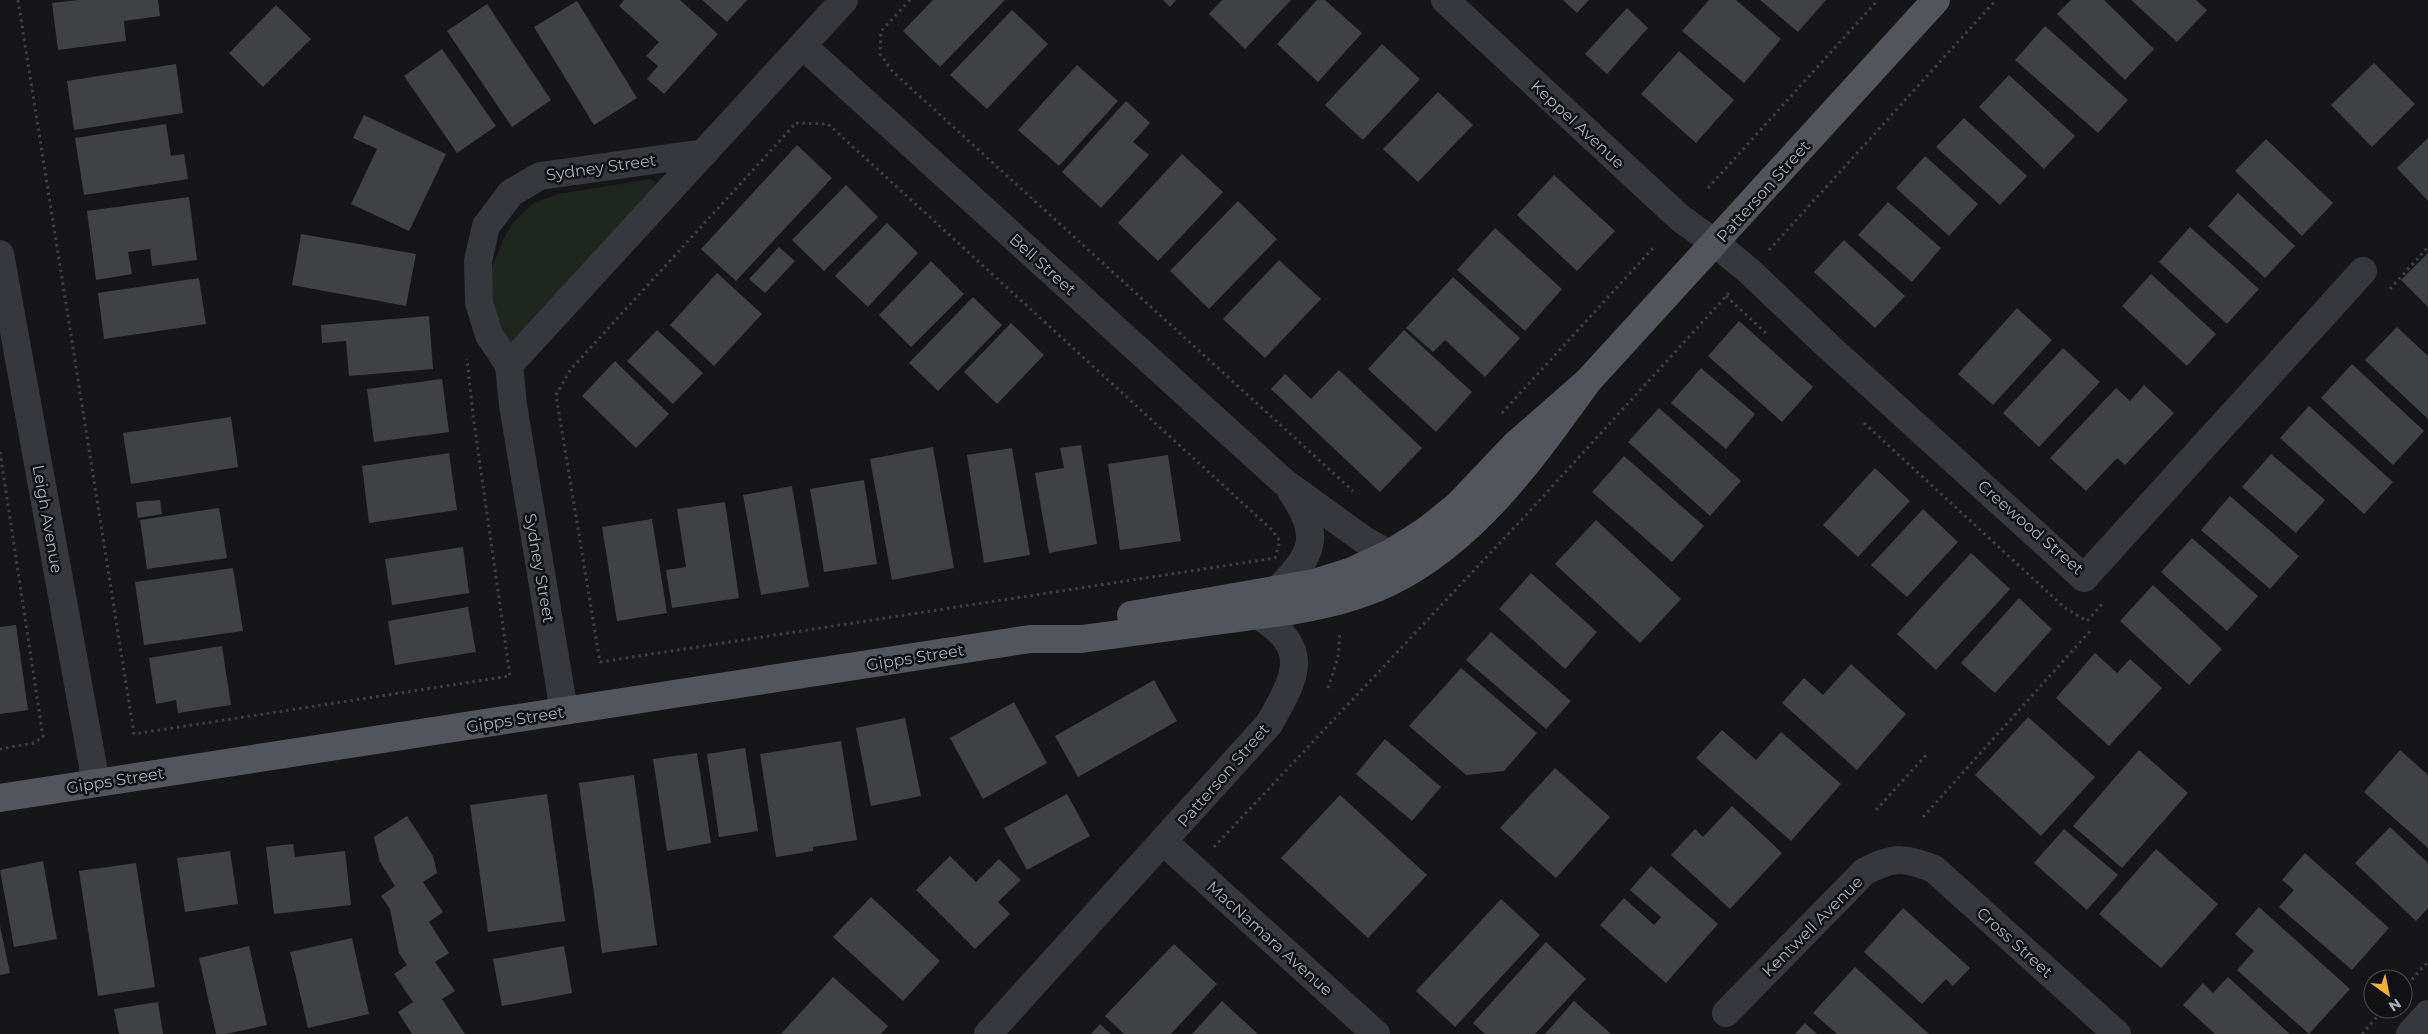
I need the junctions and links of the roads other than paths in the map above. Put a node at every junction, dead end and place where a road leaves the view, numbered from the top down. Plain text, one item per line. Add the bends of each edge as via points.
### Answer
1 (844, 0) edge
2 (1445, 0) edge
3 (1936, 0) edge
4 (803, 46) junction
5 (704, 153) junction
6 (1715, 243) junction
7 (0, 254) edge
8 (2363, 271) dead end
9 (509, 365) junction
10 (1588, 381) junction
11 (1284, 482) junction
12 (1389, 554) junction
13 (1278, 589) junction
14 (1259, 616) junction
15 (1030, 639) junction
16 (564, 711) junction
17 (96, 783) junction
18 (0, 798) edge
19 (1164, 842) junction
20 (1909, 859) joint
21 (1726, 1013) dead end
22 (2428, 1014) edge
23 (988, 1034) edge
24 (1376, 1034) edge
25 (2117, 1034) edge
26 (2410, 1034) edge

1 - 4 street, Sydney Street
2 - 6 street, Keppel Avenue via 1680,218
3 - 6 main road, Patterson Street
4 - 5 street, Sydney Street
4 - 11 street, Bell Street
5 - 9 street, Sydney Street
5 - 9 street, Sydney Street via 540,176 511,193 486,226 478,261 478,302 489,335
6 - 8 street, Creewood Street via 2084,578
6 - 10 main road, Patterson Street
7 - 17 street, Leigh Avenue
9 - 16 street, Sydney Street
10 - 12 main road, Patterson Street via 1516,444 1458,505
10 - 14 main road, Patterson Street via 1530,461 1463,531 1421,564 1358,595
11 - 12 street, Bell Street via 1364,540
11 - 13 street, Bell Street via 1305,512 1309,551 1300,569
12 - 13 main road, Patterson Street via 1352,571 1314,583
13 - 15 main road, Gipps Street via 1076,624
14 - 15 main road, Gipps Street via 1082,639
14 - 19 street, Patterson Street via 1273,624 1290,641 1294,658 1293,677 1270,724
15 - 16 main road, Gipps Street
16 - 17 main road, Gipps Street
17 - 18 main road, Gipps Street
19 - 23 street, Patterson Street
19 - 24 street, MacNamara Avenue
20 - 21 street, Kentwell Avenue via 1884,861 1864,872
20 - 25 street, Cross Street via 1934,869
22 - 26 street

